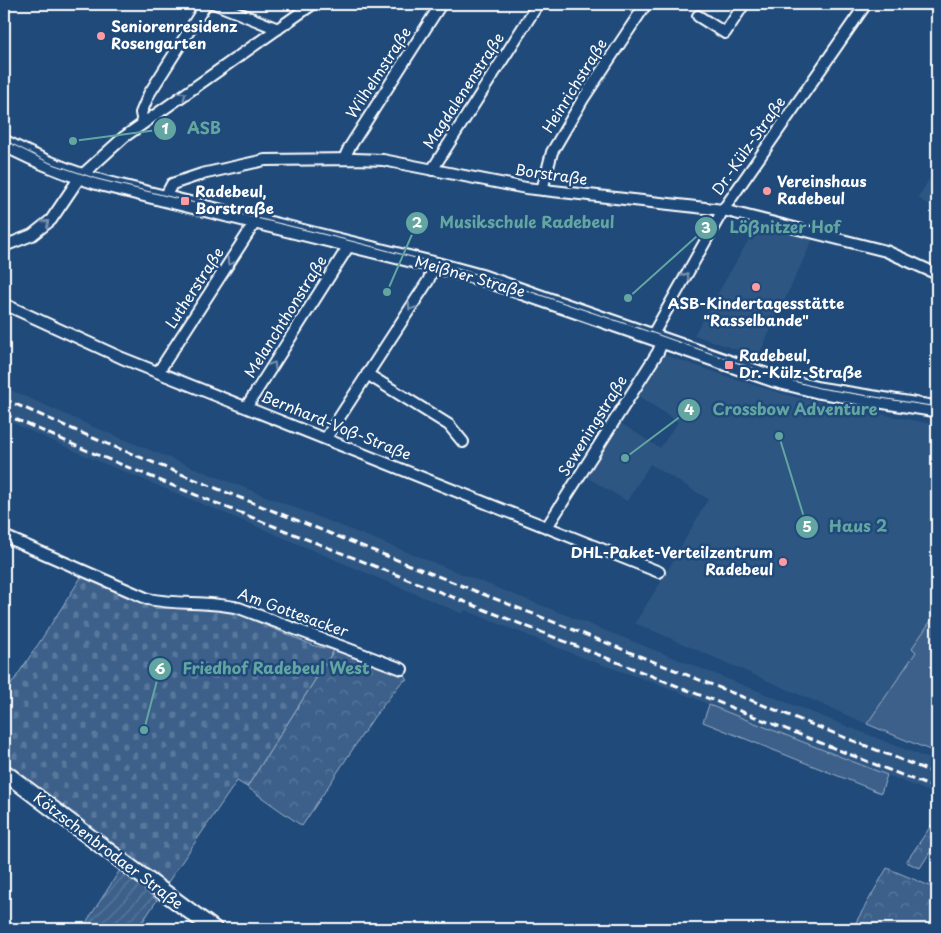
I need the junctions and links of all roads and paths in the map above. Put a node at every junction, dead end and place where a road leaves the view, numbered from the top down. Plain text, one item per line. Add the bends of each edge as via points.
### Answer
1 (206, 4) edge
2 (216, 4) edge
3 (313, 4) edge
4 (441, 4) edge
5 (538, 4) edge
6 (646, 4) edge
7 (744, 4) edge
8 (866, 4) edge
9 (698, 16) dead end
10 (278, 29) junction
11 (143, 123) junction
12 (4, 143) edge
13 (344, 159) junction
14 (432, 170) junction
15 (80, 177) junction
16 (542, 190) junction
17 (164, 199) junction
18 (723, 210) junction
19 (256, 221) junction
20 (350, 244) junction
21 (4, 246) edge
22 (435, 265) junction
23 (937, 274) edge
24 (4, 304) edge
25 (657, 338) junction
26 (159, 371) junction
27 (367, 374) junction
28 (247, 406) junction
29 (937, 409) edge
30 (326, 438) junction
31 (463, 442) dead end
32 (547, 526) junction
33 (4, 536) edge
34 (659, 572) dead end
35 (402, 669) dead end
36 (4, 772) edge
37 (214, 929) edge

1 - 11 street via 149,94 141,113
2 - 10 street
3 - 10 street
4 - 13 street, Wilhelmstraße
5 - 14 street, Magdalenenstraße
6 - 16 street, Heinrichstraße via 552,152
7 - 9 street via 725,33
8 - 18 street, Dr.-Külz-Straße
11 -> 10 street
11 - 15 street
12 - 15 main road, Meißner Straße
13 - 14 street, Borstraße via 383,160
13 - 17 street, Borstraße via 265,160 202,174 172,184
14 - 16 street, Borstraße
15 - 17 main road, Meißner Straße
21 -> 15 street via 32,235 50,220
16 - 18 street, Borstraße
17 - 19 main road, Meißner Straße
18 - 23 street, Borstraße via 886,252
25 -> 18 street, Dr.-Külz-Straße
19 - 20 main road, Meißner Straße
19 -> 26 street, Lutherstraße
20 - 22 main road, Meißner Straße
28 -> 20 street, Melanchthonstraße
22 - 25 main road, Meißner Straße
22 -> 27 street via 428,281
24 - 26 street, Bernhard-Voß-Straße via 90,344
25 - 29 main road, Meißner Straße via 795,385
25 - 32 street, Seweningstraße via 658,352
26 - 28 street, Bernhard-Voß-Straße
27 - 30 street
27 - 31 street via 449,424
28 - 30 street, Bernhard-Voß-Straße
30 - 32 street, Bernhard-Voß-Straße
32 - 34 street, Bernhard-Voß-Straße
33 - 35 street, Am Gottesacker via 148,600 239,608
36 - 37 main road, Kötzschenbrodaer Straße

